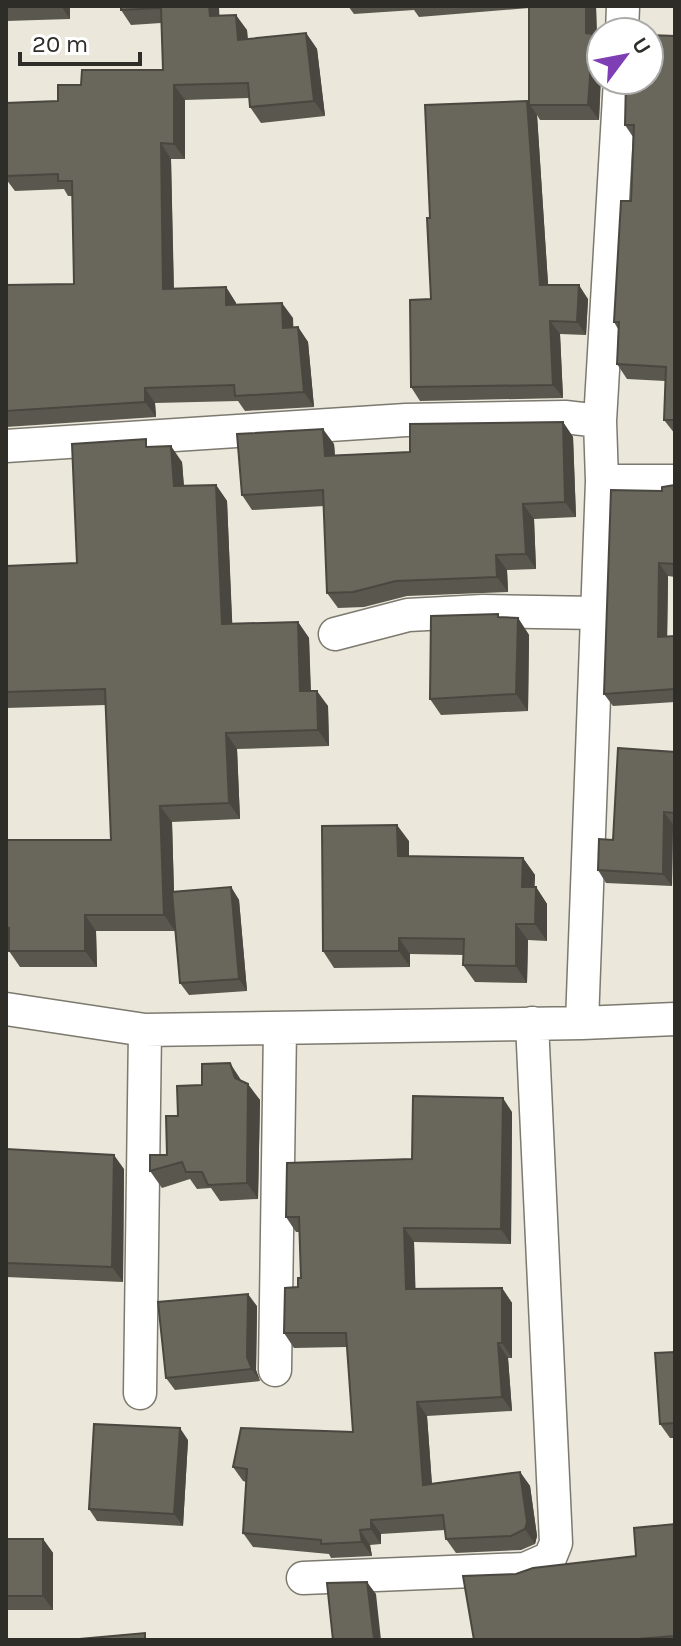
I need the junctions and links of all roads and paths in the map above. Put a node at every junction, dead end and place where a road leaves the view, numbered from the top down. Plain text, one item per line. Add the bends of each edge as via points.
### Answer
1 (619, 96) edge
2 (600, 421) junction
3 (6, 446) edge
4 (602, 481) junction
5 (675, 481) edge
6 (597, 613) junction
7 (335, 634) dead end
8 (6, 1009) edge
9 (675, 1019) edge
10 (532, 1023) junction
11 (582, 1023) junction
12 (280, 1028) junction
13 (145, 1030) junction
14 (275, 1370) dead end
15 (140, 1393) dead end
16 (303, 1578) dead end

1 - 2 street
2 - 3 street via 406,420
2 - 4 street
4 - 5 street
4 - 6 street
6 - 7 street via 408,615
6 - 11 street
8 - 13 street
9 - 11 street
10 - 11 street
10 - 12 street
10 - 16 street via 556,1543 550,1558 525,1569
12 - 13 street
12 - 14 street
13 - 15 street

